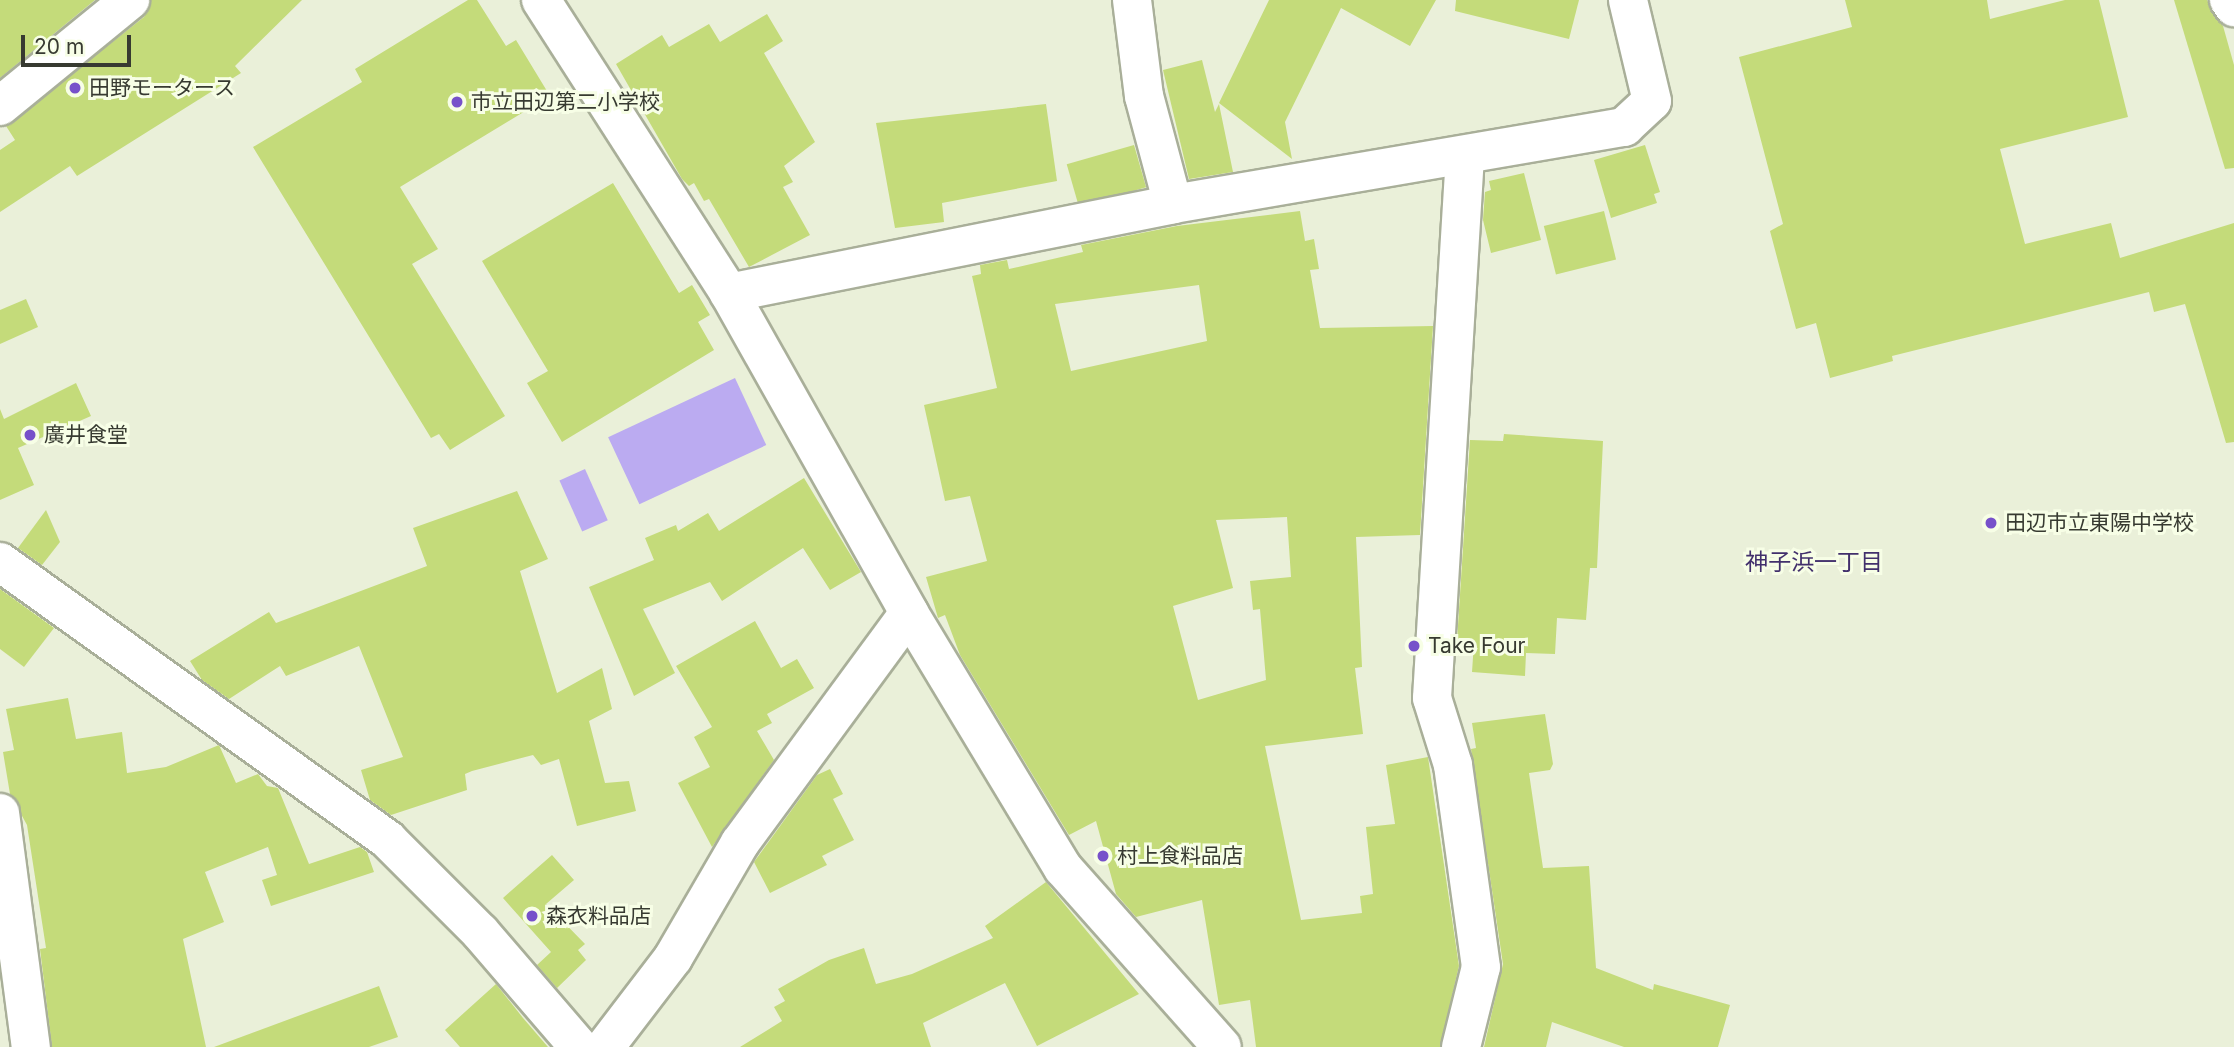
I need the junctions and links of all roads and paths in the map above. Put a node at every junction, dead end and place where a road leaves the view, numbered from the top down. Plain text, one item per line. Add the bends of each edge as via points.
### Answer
1 (130, 0) edge
2 (541, 0) edge
3 (1132, 0) edge
4 (1628, 0) edge
5 (2229, 0) edge
6 (2234, 7) edge
7 (0, 106) edge
8 (1465, 155) junction
9 (1173, 204) junction
10 (729, 293) junction
11 (0, 562) edge
12 (909, 613) junction
13 (1, 826) edge
14 (1216, 1045) edge
15 (31, 1047) edge
16 (579, 1047) edge
17 (605, 1047) edge
18 (1461, 1047) edge

1 - 7 street
2 - 10 street
3 - 9 street via 1144,96
4 - 8 street via 1652,101 1624,127
5 - 6 street
8 - 9 street
8 - 18 street via 1432,698 1453,765 1481,967
9 - 10 street
10 - 12 street
11 - 16 street via 388,840 480,932
12 - 14 street via 1063,868
12 - 17 street via 740,843 673,958
13 - 15 street

